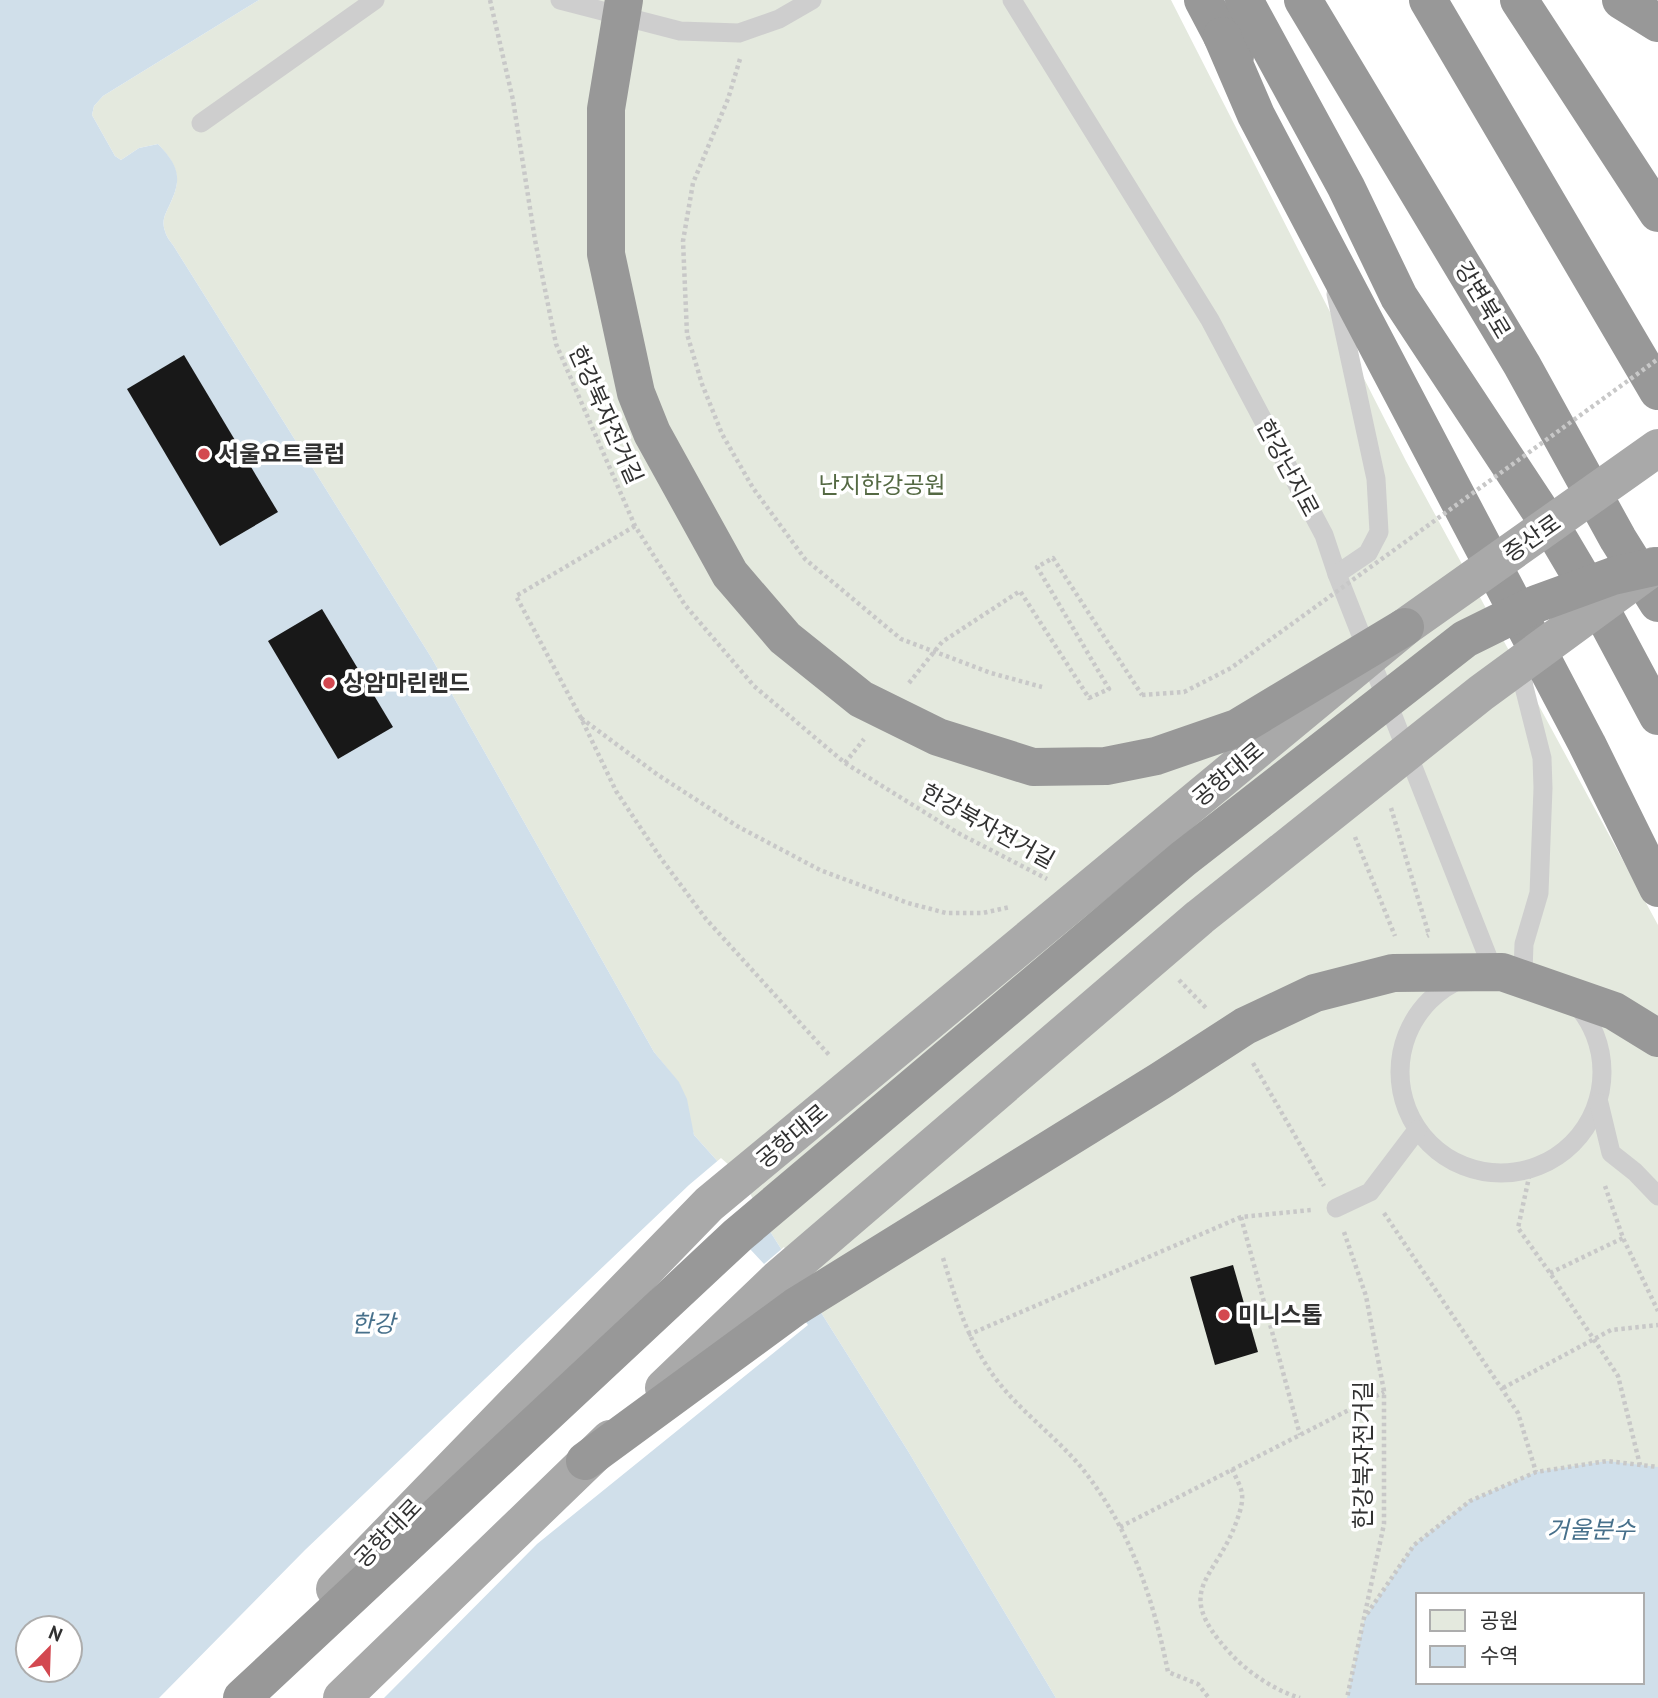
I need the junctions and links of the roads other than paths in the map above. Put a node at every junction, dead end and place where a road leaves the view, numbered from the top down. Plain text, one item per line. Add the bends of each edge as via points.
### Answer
1 (375, 0) edge
2 (560, 0) edge
3 (624, 0) edge
4 (812, 0) edge
5 (1012, 0) edge
6 (1203, 0) edge
7 (1244, 0) edge
8 (1303, 0) edge
9 (1428, 0) edge
10 (1519, 0) edge
11 (1621, 0) edge
12 (1658, 23) edge
13 (1222, 36) junction
14 (201, 124) dead end
15 (1658, 213) edge
16 (1324, 245) junction
17 (1399, 297) junction
18 (1658, 391) edge
19 (1658, 449) edge
20 (1658, 565) edge
21 (1337, 574) junction
22 (1512, 602) junction
23 (1658, 603) edge
24 (1405, 627) junction
25 (1658, 716) edge
26 (1658, 888) edge
27 (1493, 970) junction
28 (1523, 972) junction
29 (1658, 1038) edge
30 (1599, 1103) junction
31 (1417, 1130) junction
32 (1658, 1196) edge
33 (1336, 1208) road end
34 (585, 1461) junction
35 (228, 1698) edge
36 (242, 1698) edge
37 (342, 1698) edge

1 - 14 lane
2 - 4 lane via 680,32 738,33 779,19
3 - 24 highway, bridge via 606,109 607,254 636,393 652,433 730,574 785,638 861,699 938,737 1033,767 1106,766 1156,756 1237,728
5 - 21 lane, 한강난지로 via 1210,320 1324,535
6 - 13 highway
7 - 17 highway via 1346,187
8 - 23 highway, 강변북로 via 1522,365
9 - 18 highway
10 - 15 highway
11 - 12 highway
13 - 16 highway via 1256,115
13 - 17 highway
16 - 21 lane via 1376,480 1379,531 1368,553
16 - 22 highway
17 - 25 highway via 1560,541
19 - 24 main road, 증산로, bridge
20 - 34 main road, bridge via 1481,693 1200,916 778,1279
20 - 36 highway, bridge via 1536,604 1465,639 1183,859 738,1236
21 - 27 lane, 한강난지로
22 - 26 highway
22 - 28 lane via 1544,788 1539,892 1524,944
24 - 35 main road, 공항대로, bridge via 709,1204
27 - 28 lane
27 - 31 lane via 1465,976 1410,1024 1399,1060 1401,1097
28 - 30 lane via 1553,984 1579,1006 1596,1035 1603,1069
29 - 34 highway, bridge via 1614,1011 1502,972 1392,973 1315,993 1245,1026 795,1307
30 - 31 lane via 1581,1136 1552,1161 1517,1173 1479,1172 1444,1157
30 - 32 lane via 1611,1153
31 - 33 lane via 1370,1192
34 - 37 main road, bridge

